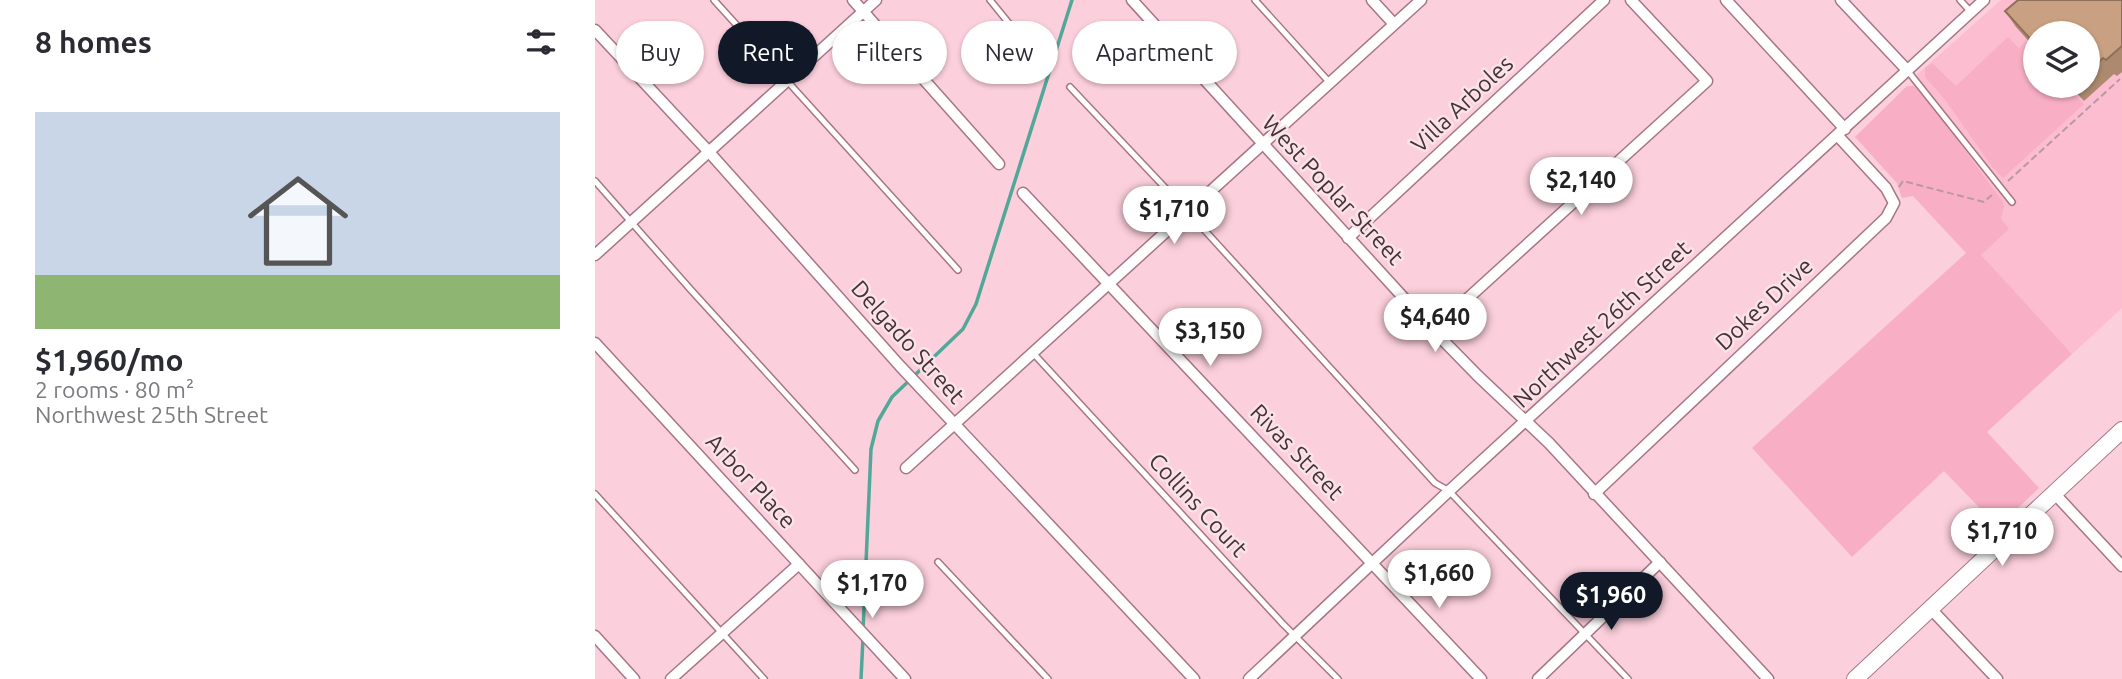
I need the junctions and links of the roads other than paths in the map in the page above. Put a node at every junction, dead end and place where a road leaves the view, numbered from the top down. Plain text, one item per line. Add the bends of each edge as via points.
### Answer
1 (714, 0) edge
2 (853, 0) edge
3 (876, 0) edge
4 (990, 0) edge
5 (1132, 0) edge
6 (1255, 0) edge
7 (1372, 0) edge
8 (1421, 0) edge
9 (1604, 0) edge
10 (1631, 0) edge
11 (1726, 0) edge
12 (1841, 0) edge
13 (1960, 0) edge
14 (1985, 0) edge
15 (864, 12) junction
16 (1971, 12) junction
17 (732, 21) edge
18 (1007, 21) edge
19 (1394, 24) junction
20 (595, 30) edge
21 (818, 53) edge
22 (1907, 70) junction
23 (1330, 83) junction
24 (784, 84) edge
25 (788, 84) edge
26 (1070, 87) dead end
27 (1841, 133) junction
28 (1262, 145) junction
29 (709, 152) junction
30 (999, 164) dead end
31 (595, 181) edge
32 (1023, 193) dead end
33 (2012, 202) dead end
34 (1188, 212) junction
35 (632, 221) junction
36 (1348, 238) junction
37 (595, 255) edge
38 (958, 270) dead end
39 (1109, 285) junction
40 (1433, 330) junction
41 (595, 343) edge
42 (1033, 353) junction
43 (1527, 422) junction
44 (954, 424) junction
45 (2120, 435) edge
46 (906, 468) dead end
47 (855, 470) dead end
48 (1450, 492) junction
49 (2054, 493) junction
50 (595, 494) edge
51 (1594, 494) junction
52 (939, 562) dead end
53 (1660, 562) junction
54 (1374, 563) junction
55 (799, 564) junction
56 (2122, 566) edge
57 (1931, 609) junction
58 (722, 634) junction
59 (1587, 634) junction
60 (1296, 635) junction
61 (595, 636) edge
62 (634, 679) edge
63 (671, 679) edge
64 (764, 679) edge
65 (905, 679) edge
66 (1048, 679) edge
67 (1194, 679) edge
68 (1249, 679) edge
69 (1338, 679) edge
70 (1481, 679) edge
71 (1538, 679) edge
72 (1628, 679) edge
73 (1768, 679) edge
74 (1855, 679) edge
75 (1997, 679) edge

1 - 17 lane
2 - 15 street
3 - 15 street
4 - 18 lane
5 - 28 street, West Poplar Street
6 - 23 lane
7 - 19 street
8 - 19 street
9 - 36 street, Villa Arboles
10 - 40 street via 1707,81
11 - 27 street
12 - 22 street
13 - 16 lane
14 - 16 street, Northwest 26th Street
15 - 21 street
15 - 30 street
16 - 22 street, Northwest 26th Street
19 - 23 street
20 - 29 street, Delgado Street
22 - 27 street, Northwest 26th Street
22 - 33 lane
23 - 28 street
24 - 29 street
25 - 38 lane
26 - 34 lane
27 - 43 street, Northwest 26th Street
27 - 51 street, Dokes Drive via 1892,196 1894,205 1886,218
28 - 34 street
28 - 36 street, West Poplar Street
29 - 35 street
29 - 44 street, Delgado Street
31 - 35 lane
32 - 39 street, Rivas Street
34 - 39 street
34 - 48 lane via 1435,483
35 - 37 street
35 - 47 lane
36 - 40 street, West Poplar Street
39 - 42 street
39 - 54 street, Rivas Street
40 - 43 street, West Poplar Street
41 - 55 street, Arbor Place
42 - 44 street
42 - 60 lane, Collins Court
43 - 48 street, Northwest 26th Street
43 - 51 street, West Poplar Street
44 - 46 street
44 - 67 street, Delgado Street
45 - 49 main road
48 - 54 street, Northwest 26th Street
48 - 59 lane
49 - 56 street
49 - 57 main road
50 - 58 lane
51 - 53 street, West Poplar Street
52 - 66 lane
53 - 59 street
53 - 73 street, West Poplar Street
54 - 60 street, Northwest 26th Street
54 - 70 street, Rivas Street
55 - 58 street
55 - 65 street, Arbor Place
57 - 74 main road
57 - 75 street
58 - 63 street
58 - 64 lane
59 - 71 street
59 - 72 lane
60 - 68 street, Northwest 26th Street
60 - 69 lane, Collins Court
61 - 62 street

